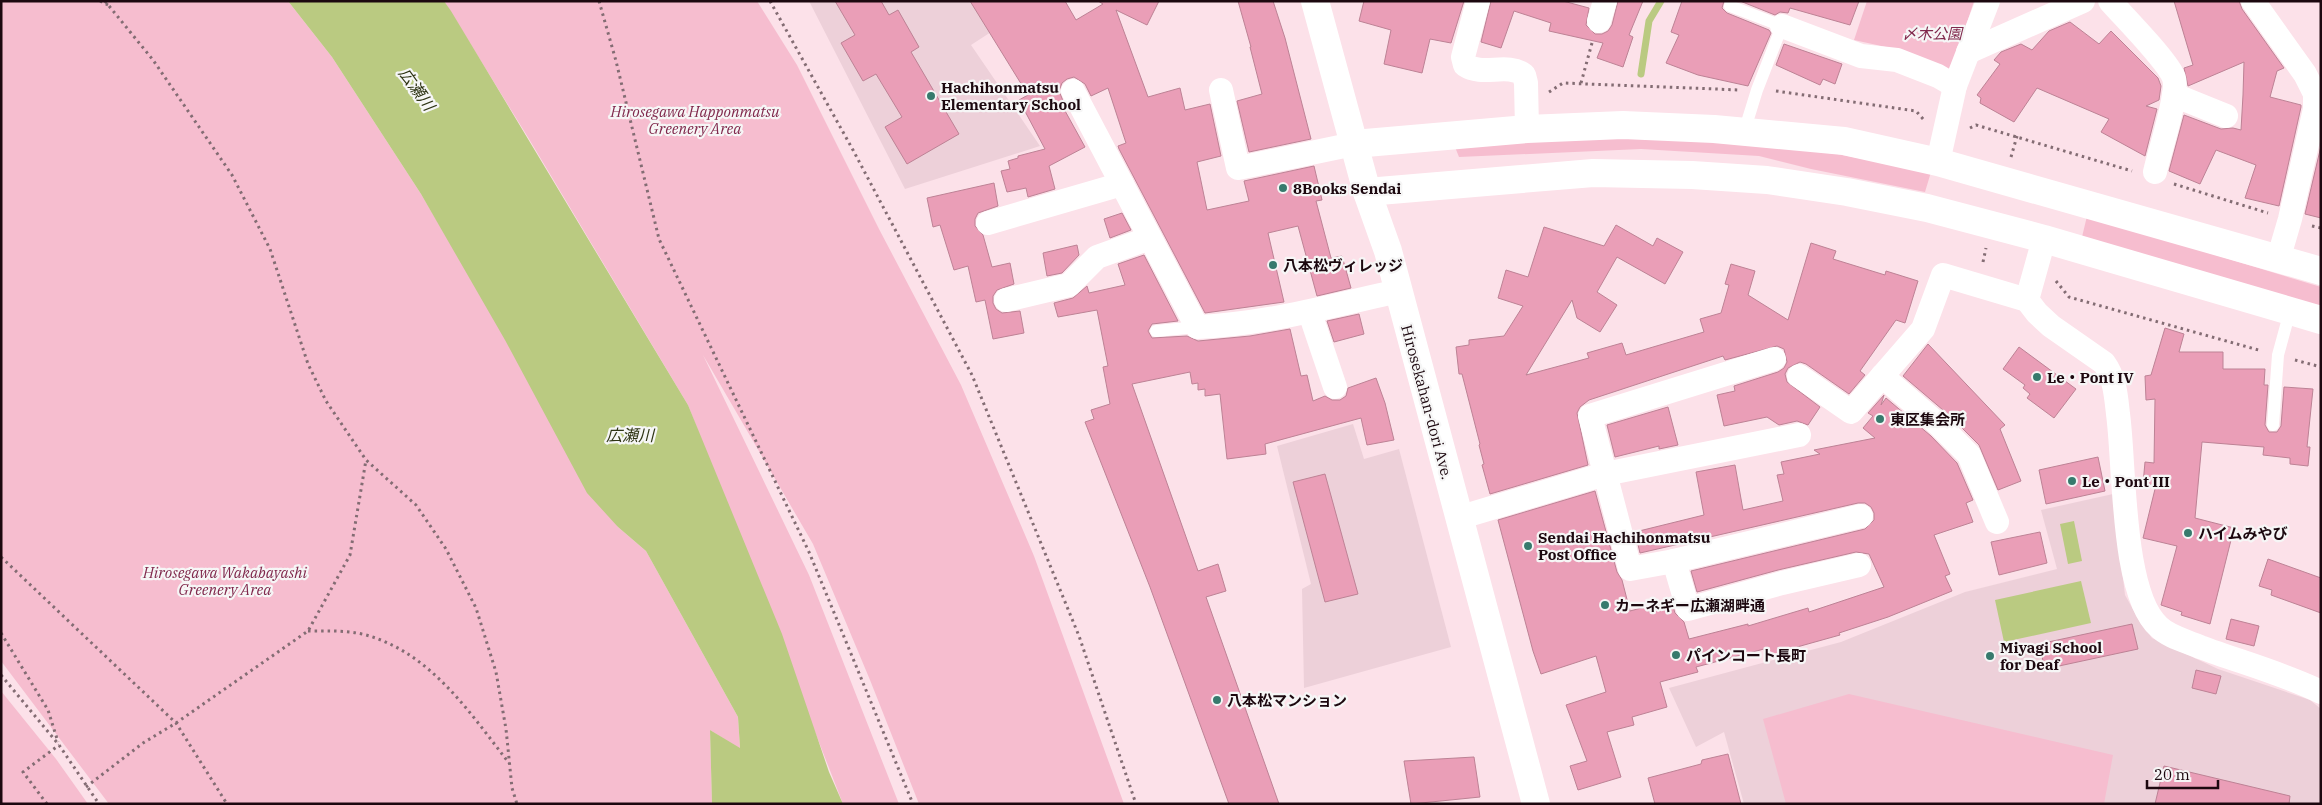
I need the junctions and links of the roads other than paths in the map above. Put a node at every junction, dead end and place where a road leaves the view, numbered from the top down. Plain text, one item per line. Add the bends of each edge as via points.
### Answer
1 (1315, 1) edge
2 (1478, 1) edge
3 (1988, 1) edge
4 (2082, 1) edge
5 (2110, 1) edge
6 (2253, 1) edge
7 (1730, 6) dead end
8 (1782, 26) junction
9 (1968, 52) junction
10 (1955, 86) junction
11 (1221, 90) dead end
12 (1073, 91) dead end
13 (2174, 95) junction
14 (2226, 116) dead end
15 (1527, 129) junction
16 (1744, 132) junction
17 (1354, 144) junction
18 (1938, 162) junction
19 (2154, 172) dead end
20 (1122, 184) junction
21 (1367, 192) junction
22 (988, 223) dead end
23 (1150, 238) junction
24 (2044, 239) junction
25 (2278, 260) junction
26 (2321, 272) edge
27 (1398, 291) junction
28 (1006, 300) dead end
29 (2027, 300) junction
30 (2290, 311) junction
31 (1310, 313) junction
32 (2321, 320) edge
33 (1197, 327) junction
34 (1156, 331) dead end
35 (1774, 360) dead end
36 (1799, 376) dead end
37 (1882, 376) junction
38 (1335, 387) dead end
39 (2273, 425) dead end
40 (1799, 435) dead end
41 (1605, 474) junction
42 (1861, 516) dead end
43 (1458, 518) junction
44 (1997, 522) dead end
45 (1674, 561) junction
46 (1860, 565) dead end
47 (2321, 692) edge
48 (1536, 804) edge

1 - 17 street, Hirosekahan-dori Ave.
2 - 15 street via 1463,58 1465,65 1479,71 1509,70 1524,76
3 - 9 street
4 - 9 street
5 - 13 street via 2165,63 2174,78
6 - 25 street via 2305,74 2315,94 2292,210
7 - 8 lane
8 - 10 street via 1860,56 1897,60
8 - 16 lane
9 - 10 street
10 - 18 street
11 - 17 street via 1238,168
12 - 20 street
13 - 14 street
13 - 19 street
15 - 16 street via 1623,125
15 - 17 street
16 - 18 street via 1844,141
17 - 21 street, Hirosekahan-dori Ave.
18 - 25 street
20 - 22 street
20 - 23 street
21 - 24 street via 1593,173 1767,180 1927,208
21 - 27 street, Hirosekahan-dori Ave.
23 - 28 street via 1097,257 1069,285
23 - 33 street
24 - 29 street
24 - 30 street
25 - 26 street
27 - 31 street
27 - 43 street, Hirosekahan-dori Ave.
29 - 37 street via 1943,275 1923,329
29 - 47 street via 2051,326 2104,363 2110,371 2120,427 2130,546 2137,583 2146,610 2159,628
30 - 32 street
30 - 39 lane via 2278,355
31 - 33 street via 1229,326
31 - 38 street
33 - 34 lane
35 - 41 street via 1590,416
36 - 37 street via 1851,412
37 - 44 street via 1969,455
40 - 41 street
41 - 43 street
41 - 45 street via 1630,569
42 - 45 street
43 - 48 street, Hirosekahan-dori Ave.
45 - 46 street via 1688,609

